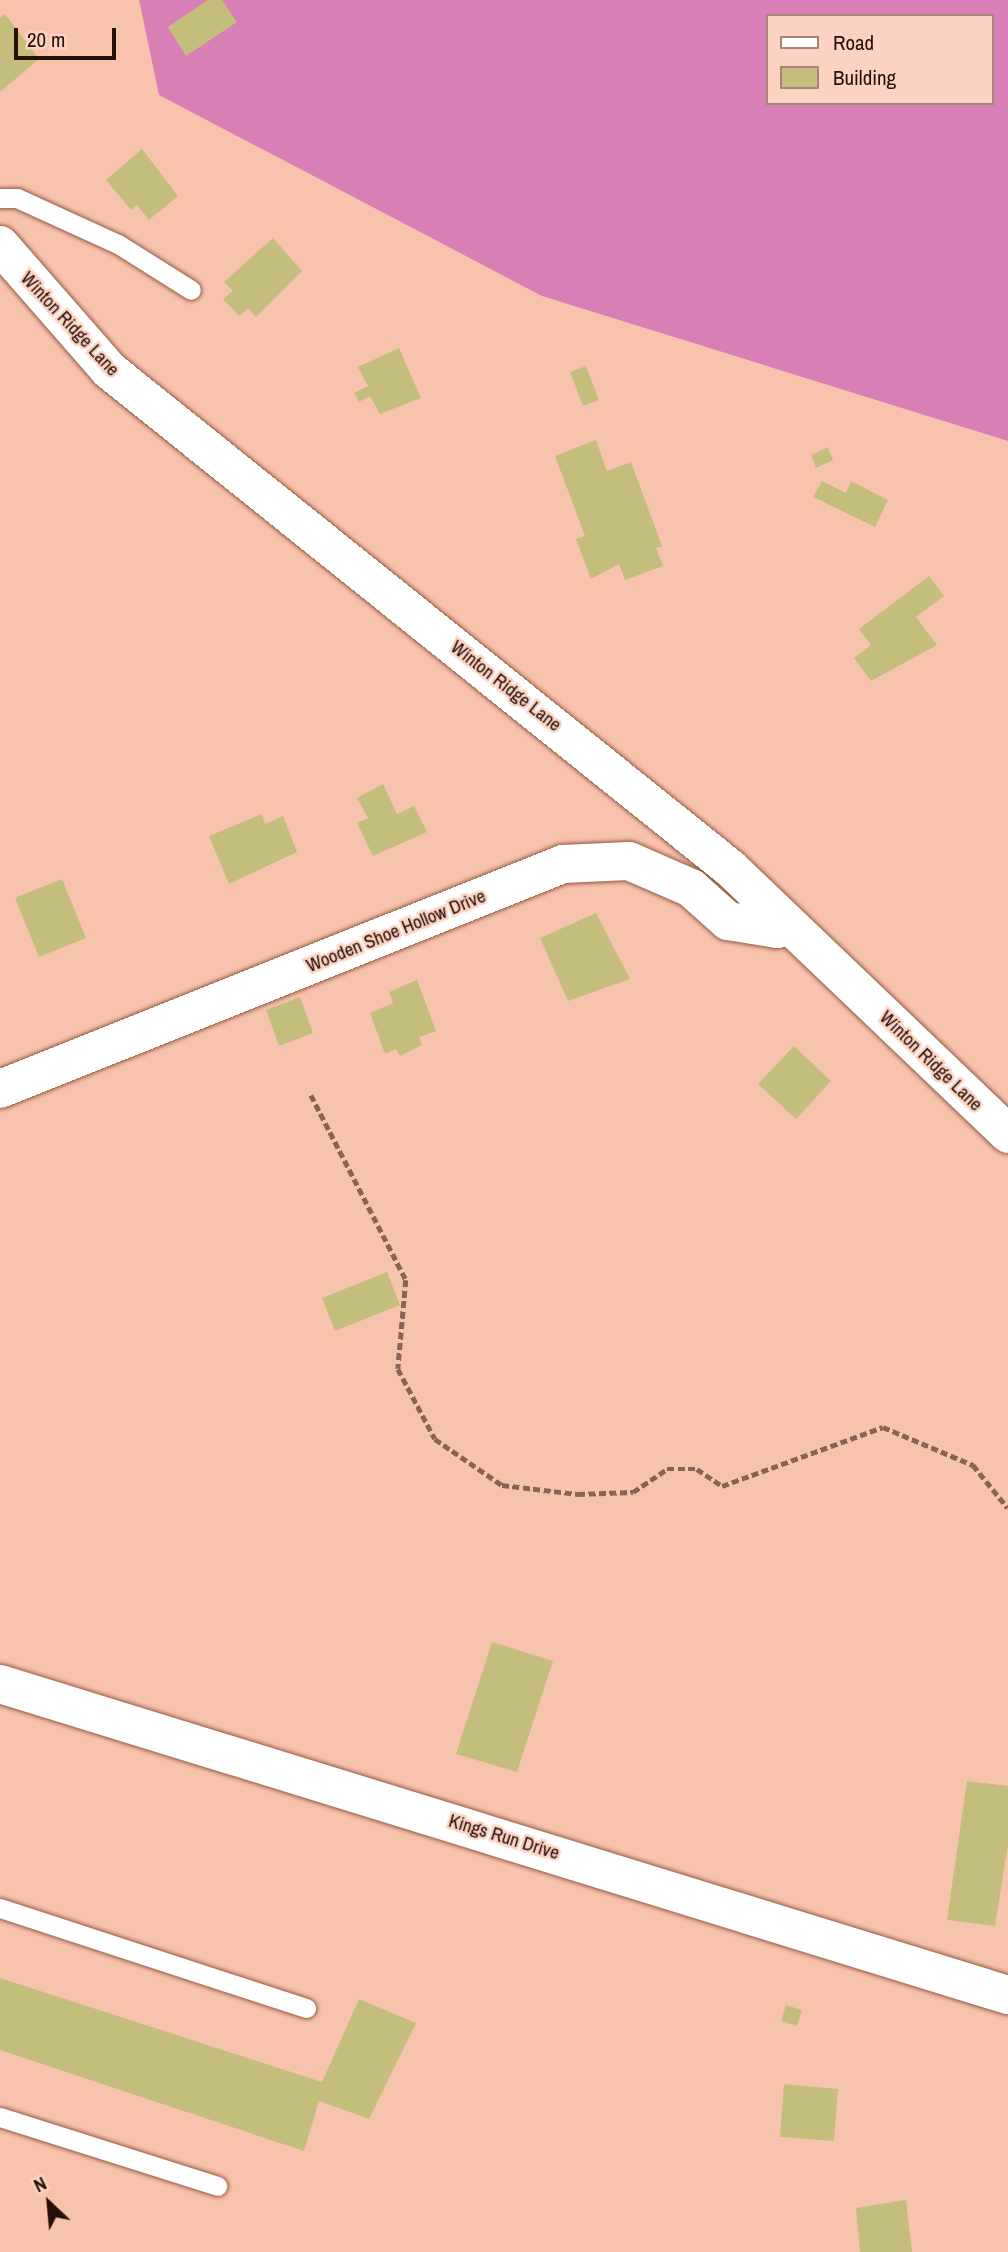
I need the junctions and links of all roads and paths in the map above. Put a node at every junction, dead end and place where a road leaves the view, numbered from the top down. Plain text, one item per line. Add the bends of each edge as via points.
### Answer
1 (0, 198) edge
2 (0, 244) edge
3 (191, 290) dead end
4 (787, 924) junction
5 (0, 1089) edge
6 (311, 1096) dead end
7 (1008, 1134) edge
8 (1008, 1508) edge
9 (0, 1684) edge
10 (0, 1908) edge
11 (1008, 1996) edge
12 (306, 2008) dead end
13 (0, 2117) edge
14 (217, 2186) dead end

1 - 3 lane via 17,198 118,244
2 - 4 street, Winton Ridge Lane via 109,370 549,720 730,868
4 - 5 street, Wooden Shoe Hollow Drive via 758,928 728,920 691,888 629,861 564,864
4 - 7 street, Winton Ridge Lane
6 - 8 path via 406,1280 398,1369 435,1439 502,1485 578,1494 633,1492 667,1469 697,1469 722,1486 883,1427 973,1465
9 - 11 street, Kings Run Drive
10 - 12 lane
13 - 14 lane

